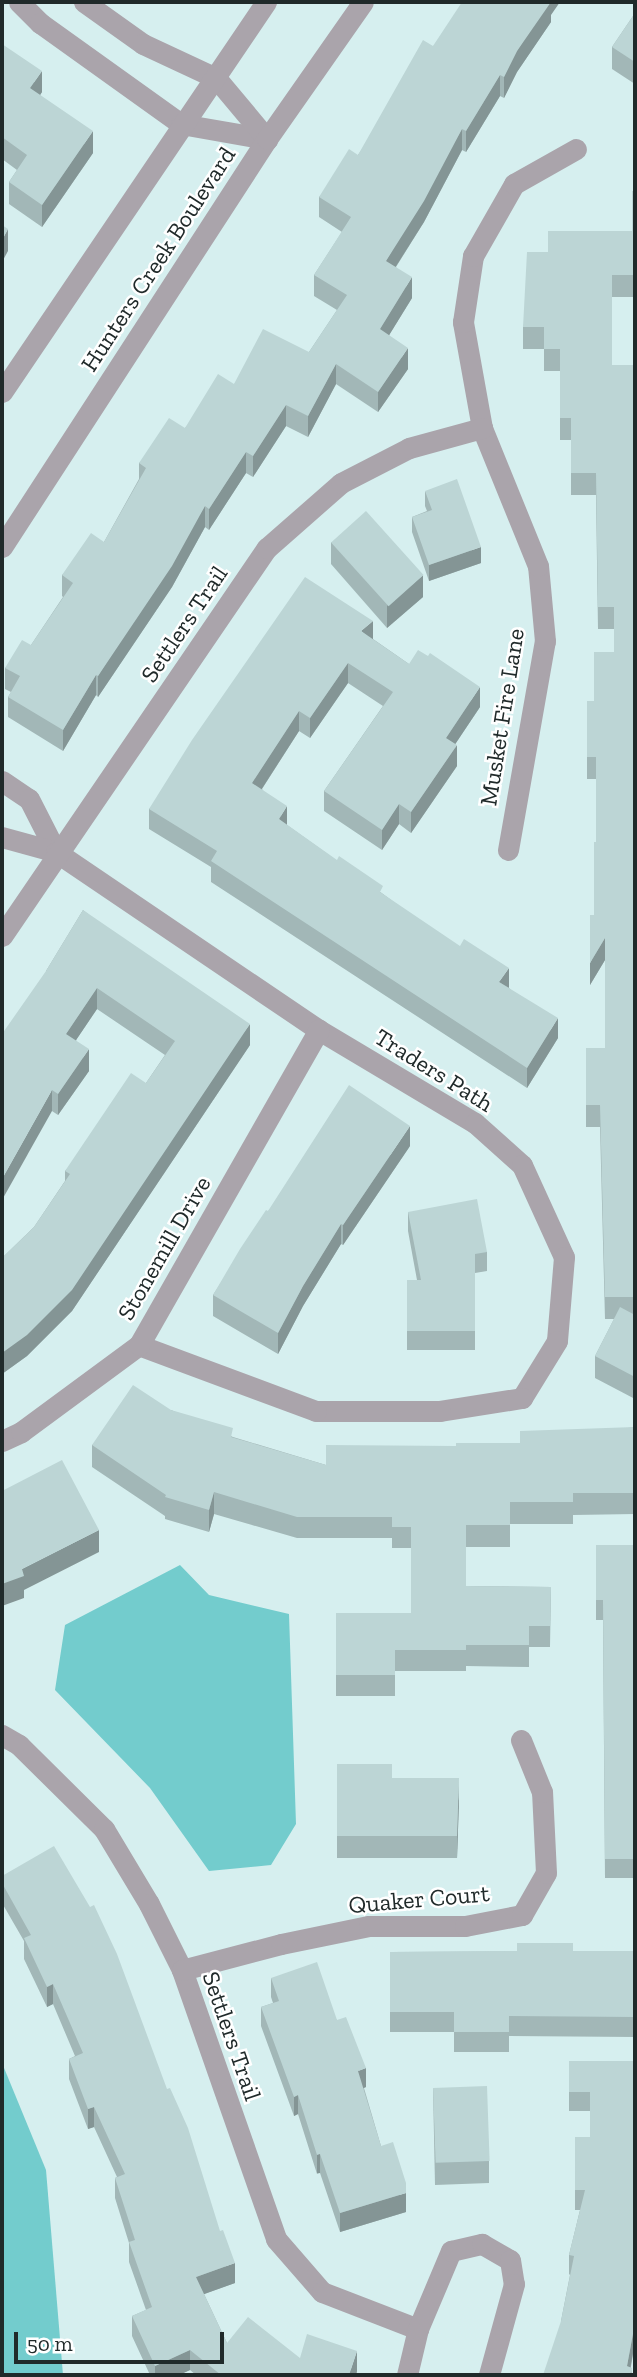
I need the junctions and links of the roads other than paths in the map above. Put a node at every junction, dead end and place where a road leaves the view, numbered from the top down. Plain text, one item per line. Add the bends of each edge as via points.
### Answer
1 (19, 2) edge
2 (83, 2) edge
3 (266, 2) edge
4 (363, 2) edge
5 (216, 79) junction
6 (181, 124) junction
7 (267, 139) junction
8 (576, 149) dead end
9 (2, 391) edge
10 (482, 428) junction
11 (2, 547) edge
12 (2, 780) edge
13 (2, 837) edge
14 (508, 850) dead end
15 (56, 852) junction
16 (2, 936) edge
17 (319, 1030) junction
18 (139, 1345) junction
19 (2, 1441) edge
20 (2, 1735) edge
21 (521, 1740) dead end
22 (182, 1970) junction
23 (418, 2329) junction
24 (407, 2375) edge
25 (489, 2375) edge

1 - 6 street via 40,23
2 - 5 street via 143,44
3 - 5 street
4 - 7 street, Hunters Creek Boulevard
5 - 6 street
5 - 7 street
6 - 7 street
6 - 9 street
7 - 11 street, Hunters Creek Boulevard
8 - 10 street, Musket Fire Lane via 514,184 473,256 463,322
10 - 14 street, Musket Fire Lane via 538,566 545,640
10 - 15 street, Settlers Trail via 409,448 341,483 267,548
12 - 15 street, Traders Path via 29,799
13 - 15 street, Traders Path
15 - 16 street, Settlers Trail
15 - 17 street, Traders Path
17 - 18 street, Stonemill Drive
17 - 18 street, Traders Path via 475,1123 522,1165 564,1257 557,1341 522,1398 440,1412 316,1412
18 - 19 street, Stonemill Drive via 21,1432
20 - 22 street, Settlers Trail via 19,1745 104,1829
21 - 22 street, Quaker Court via 542,1792 546,1873 522,1915 465,1926 369,1926
22 - 23 street, Settlers Trail via 276,2239 322,2292
23 - 24 street
23 - 25 street via 451,2251 482,2244 510,2260 514,2284

